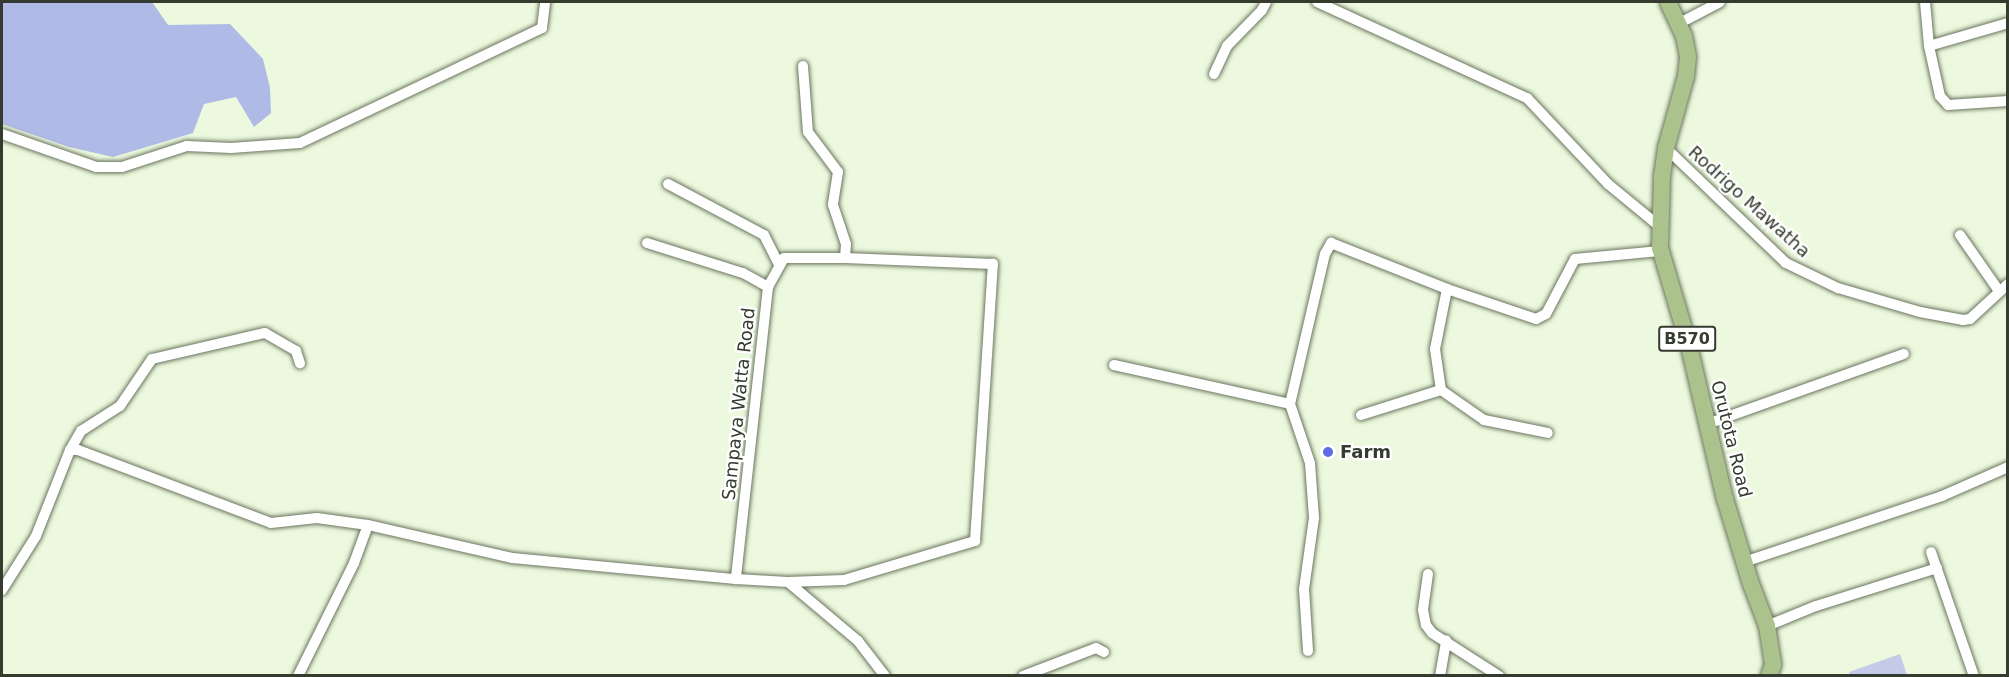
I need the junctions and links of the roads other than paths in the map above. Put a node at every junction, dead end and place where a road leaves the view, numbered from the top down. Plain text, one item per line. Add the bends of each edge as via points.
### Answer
1 (544, 2) edge
2 (1266, 2) edge
3 (1317, 2) edge
4 (1668, 2) edge
5 (1720, 2) edge
6 (1925, 2) edge
7 (2007, 22) edge
8 (1678, 24) junction
9 (1929, 46) junction
10 (803, 66) dead end
11 (1214, 74) dead end
12 (2007, 101) edge
13 (2, 134) edge
14 (1666, 148) junction
15 (668, 184) dead end
16 (1659, 226) junction
17 (1960, 235) dead end
18 (647, 243) dead end
19 (1660, 251) junction
20 (846, 258) junction
21 (779, 264) junction
22 (768, 287) junction
23 (2003, 287) edge
24 (1446, 289) junction
25 (1904, 354) dead end
26 (300, 363) dead end
27 (1114, 365) dead end
28 (1441, 390) junction
29 (1290, 404) junction
30 (1361, 415) dead end
31 (1707, 424) junction
32 (1548, 433) dead end
33 (70, 450) junction
34 (2007, 467) edge
35 (368, 525) junction
36 (1931, 552) dead end
37 (1744, 562) junction
38 (1937, 568) junction
39 (1428, 573) dead end
40 (736, 579) junction
41 (788, 582) junction
42 (2, 590) edge
43 (1767, 626) junction
44 (1446, 641) junction
45 (1308, 651) dead end
46 (1104, 652) dead end
47 (298, 675) edge
48 (885, 675) edge
49 (1023, 675) edge
50 (1440, 675) edge
51 (1499, 675) edge
52 (1769, 675) edge
53 (1974, 675) edge

1 - 13 street via 542,28 300,143 231,148 187,146 122,167 96,167
2 - 11 street via 1227,46
3 - 16 street via 1527,98 1608,183
4 - 8 main road, Orutota Road / B570
5 - 8 street
6 - 9 street
7 - 9 street
8 - 14 main road, Orutota Road / B570 via 1688,57
9 - 12 street via 1940,96 1948,105
10 - 20 street via 808,132 838,172 833,205 846,244
14 - 16 main road, Orutota Road / B570
14 - 23 street, Rodrigo Mawatha via 1786,263 1829,284 1955,320 1970,319
15 - 21 street via 764,235
16 - 19 main road, Orutota Road / B570
17 - 23 street
18 - 22 street via 743,273
19 - 24 street via 1575,259 1546,314 1536,319
19 - 31 main road, Orutota Road / B570 via 1689,346
20 - 21 street via 784,258
20 - 41 street via 993,264 975,541 844,580
21 - 22 street, Sampaya Watta Road
22 - 40 street, Sampaya Watta Road
24 - 28 street via 1435,349
24 - 29 street via 1331,243 1325,254
25 - 31 street
26 - 33 street via 296,351 265,333 152,360 120,406 81,431
27 - 29 street
28 - 30 street
28 - 32 street via 1484,420
29 - 45 street via 1310,462 1314,518 1304,589
31 - 37 main road, Orutota Road / B570
33 - 35 street via 271,523 317,518
33 - 42 street via 36,536
34 - 37 street via 1942,496
35 - 40 street via 512,558
35 - 47 street via 354,563
36 - 38 street
37 - 43 main road, Orutota Road / B570
38 - 43 street via 1816,606
38 - 53 street
39 - 44 street via 1423,610 1426,625
40 - 41 street
41 - 48 street via 858,641
43 - 52 main road, Orutota Road / B570 via 1773,665
44 - 50 street
44 - 51 street
46 - 49 street via 1096,648

